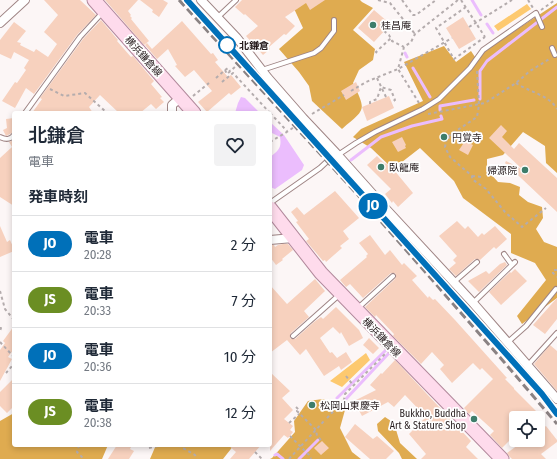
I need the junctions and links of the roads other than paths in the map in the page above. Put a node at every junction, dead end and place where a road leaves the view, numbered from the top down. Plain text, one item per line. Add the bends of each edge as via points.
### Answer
1 (25, 0) edge
2 (94, 0) edge
3 (201, 0) edge
4 (236, 0) edge
5 (104, 12) junction
6 (218, 17) junction
7 (334, 20) dead end
8 (0, 23) edge
9 (542, 27) dead end
10 (552, 48) dead end
11 (555, 56) road end
12 (262, 70) junction
13 (186, 98) junction
14 (26, 111) edge
15 (172, 111) edge
16 (193, 111) edge
17 (0, 137) edge
18 (12, 137) edge
19 (337, 154) junction
20 (272, 202) edge
21 (272, 211) edge
22 (293, 238) junction
23 (272, 240) edge
24 (504, 254) dead end
25 (477, 262) dead end
26 (393, 276) dead end
27 (454, 282) junction
28 (556, 288) dead end
29 (341, 294) junction
30 (473, 303) junction
31 (356, 310) junction
32 (557, 332) edge
33 (293, 336) dead end
34 (507, 343) junction
35 (528, 366) junction
36 (557, 400) edge
37 (502, 459) edge

1 - 8 street
2 - 5 main road, 横浜鎌倉線
3 - 6 street
4 - 6 lane
5 - 13 main road, 横浜鎌倉線
5 - 14 lane via 80,37
6 - 12 street
7 - 12 lane via 334,31 314,53
9 - 19 lane via 536,13 483,50 470,68 439,99
10 - 11 lane
12 - 19 street
13 - 15 street via 172,105
13 - 16 main road, 横浜鎌倉線
17 - 18 lane via 5,140
19 - 20 lane
19 - 27 street
21 - 22 main road, 横浜鎌倉線
22 - 23 street
22 - 29 main road, 横浜鎌倉線
24 - 30 lane via 514,264
25 - 27 lane
26 - 31 lane
27 - 30 street
28 - 34 lane via 526,326
29 - 31 main road, 横浜鎌倉線
29 - 33 lane
30 - 34 street
31 - 37 main road, 横浜鎌倉線
32 - 35 lane
34 - 35 street
35 - 36 street

